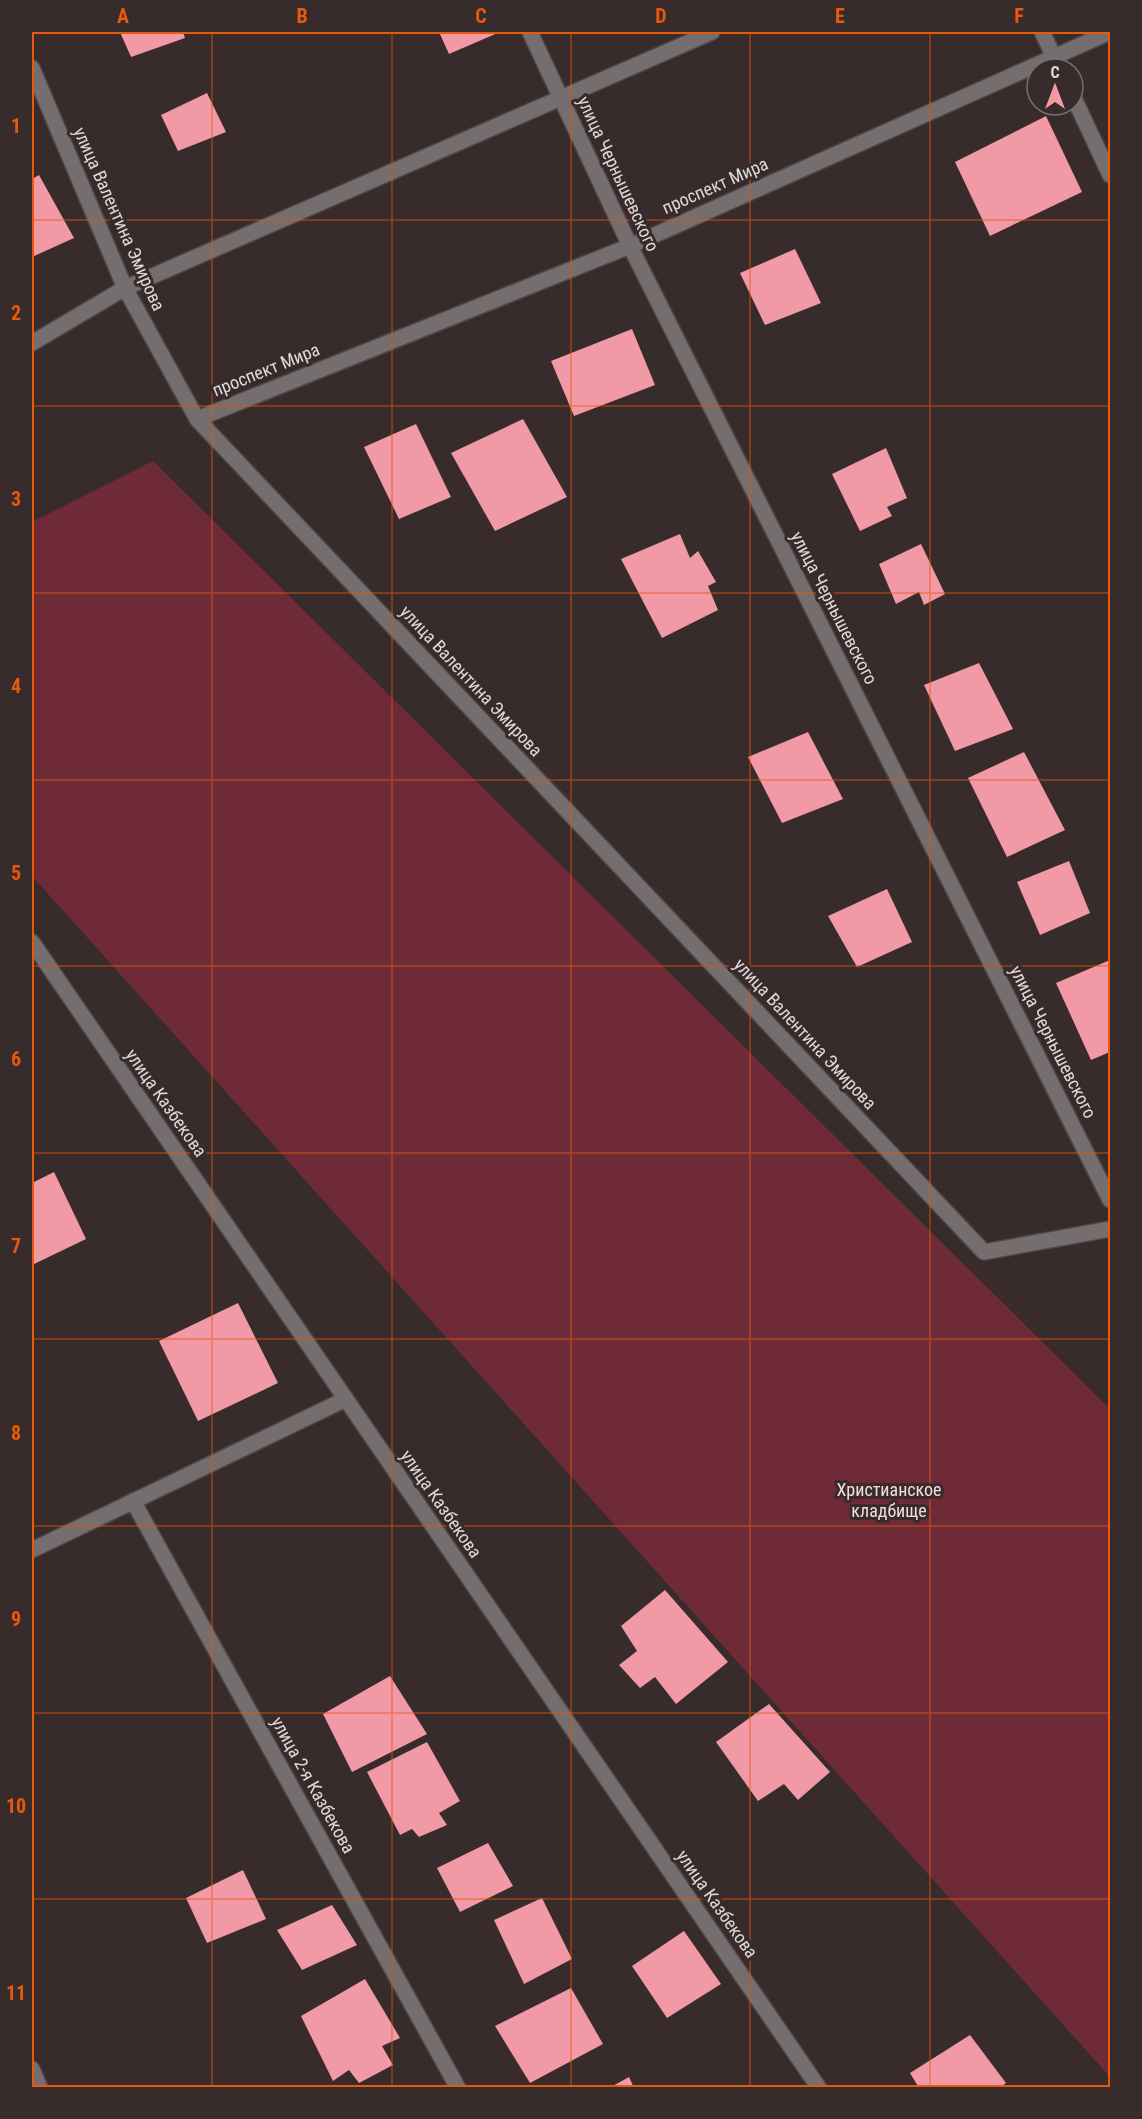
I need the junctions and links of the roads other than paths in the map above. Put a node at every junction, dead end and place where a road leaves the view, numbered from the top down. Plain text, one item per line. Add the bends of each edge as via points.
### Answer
1 (530, 32) edge
2 (712, 32) edge
3 (1042, 32) edge
4 (1110, 32) edge
5 (1054, 57) edge
6 (1067, 57) edge
7 (32, 68) edge
8 (1025, 77) edge
9 (559, 97) junction
10 (1083, 117) edge
11 (1110, 176) edge
12 (630, 246) junction
13 (125, 288) junction
14 (32, 343) edge
15 (197, 419) junction
16 (32, 942) edge
17 (1110, 1200) edge
18 (1110, 1229) edge
19 (346, 1399) junction
20 (133, 1501) junction
21 (32, 1550) edge
22 (32, 2070) edge
23 (40, 2088) edge
24 (458, 2088) edge
25 (819, 2088) edge

1 - 9 street, улица Чернышевского
2 - 9 street
3 - 5 street
4 - 6 street, проспект Мира
7 - 13 street, улица Валентина Эмирова
8 - 12 street, проспект Мира
9 - 12 street, улица Чернышевского
9 - 13 street
10 - 11 street
12 - 15 street, проспект Мира
12 - 17 street, улица Чернышевского
13 - 14 street
13 - 15 street, улица Валентина Эмирова
15 - 18 street, улица Валентина Эмирова via 984,1252
16 - 19 street, улица Казбекова
19 - 20 street
19 - 25 street, улица Казбекова
20 - 21 street
20 - 24 street, улица 2-я Казбекова
22 - 23 street

